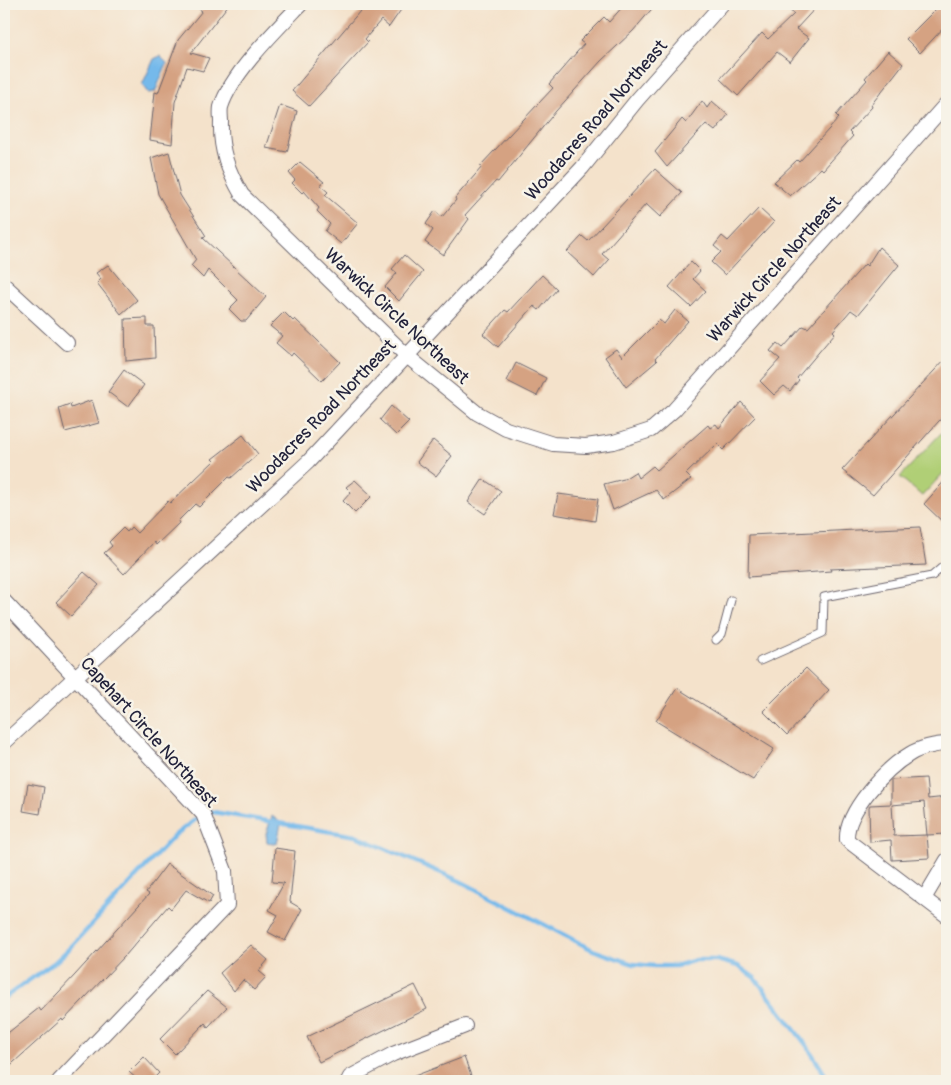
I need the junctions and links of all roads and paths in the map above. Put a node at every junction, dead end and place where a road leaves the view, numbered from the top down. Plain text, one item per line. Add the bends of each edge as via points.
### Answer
1 (301, 4) edge
2 (722, 4) edge
3 (947, 103) edge
4 (4, 285) edge
5 (67, 342) dead end
6 (407, 356) junction
7 (947, 563) edge
8 (731, 600) dead end
9 (4, 601) edge
10 (716, 640) dead end
11 (760, 661) dead end
12 (75, 677) junction
13 (4, 743) edge
14 (947, 744) edge
15 (947, 860) edge
16 (925, 897) junction
17 (947, 916) edge
18 (465, 1026) dead end
19 (59, 1081) edge
20 (348, 1081) edge

1 - 6 street, Warwick Circle Northeast via 262,46 224,101 221,107 222,152 242,195
2 - 6 street, Woodacres Road Northeast via 582,168
3 - 6 street, Warwick Circle Northeast via 674,410 651,430 614,442 586,446 553,444 506,429 477,413
4 - 5 street
6 - 12 street, Woodacres Road Northeast via 308,462
7 - 11 lane via 932,576 824,597 823,633
8 - 10 lane via 722,634
9 - 12 street, Capehart Circle Northeast
12 - 13 street, Woodacres Road Northeast
12 - 19 street, Capehart Circle Northeast via 203,814 225,871 227,905
14 - 16 street via 910,753 860,802 846,830 847,840
15 - 16 street
16 - 17 street
18 - 20 street via 393,1054

